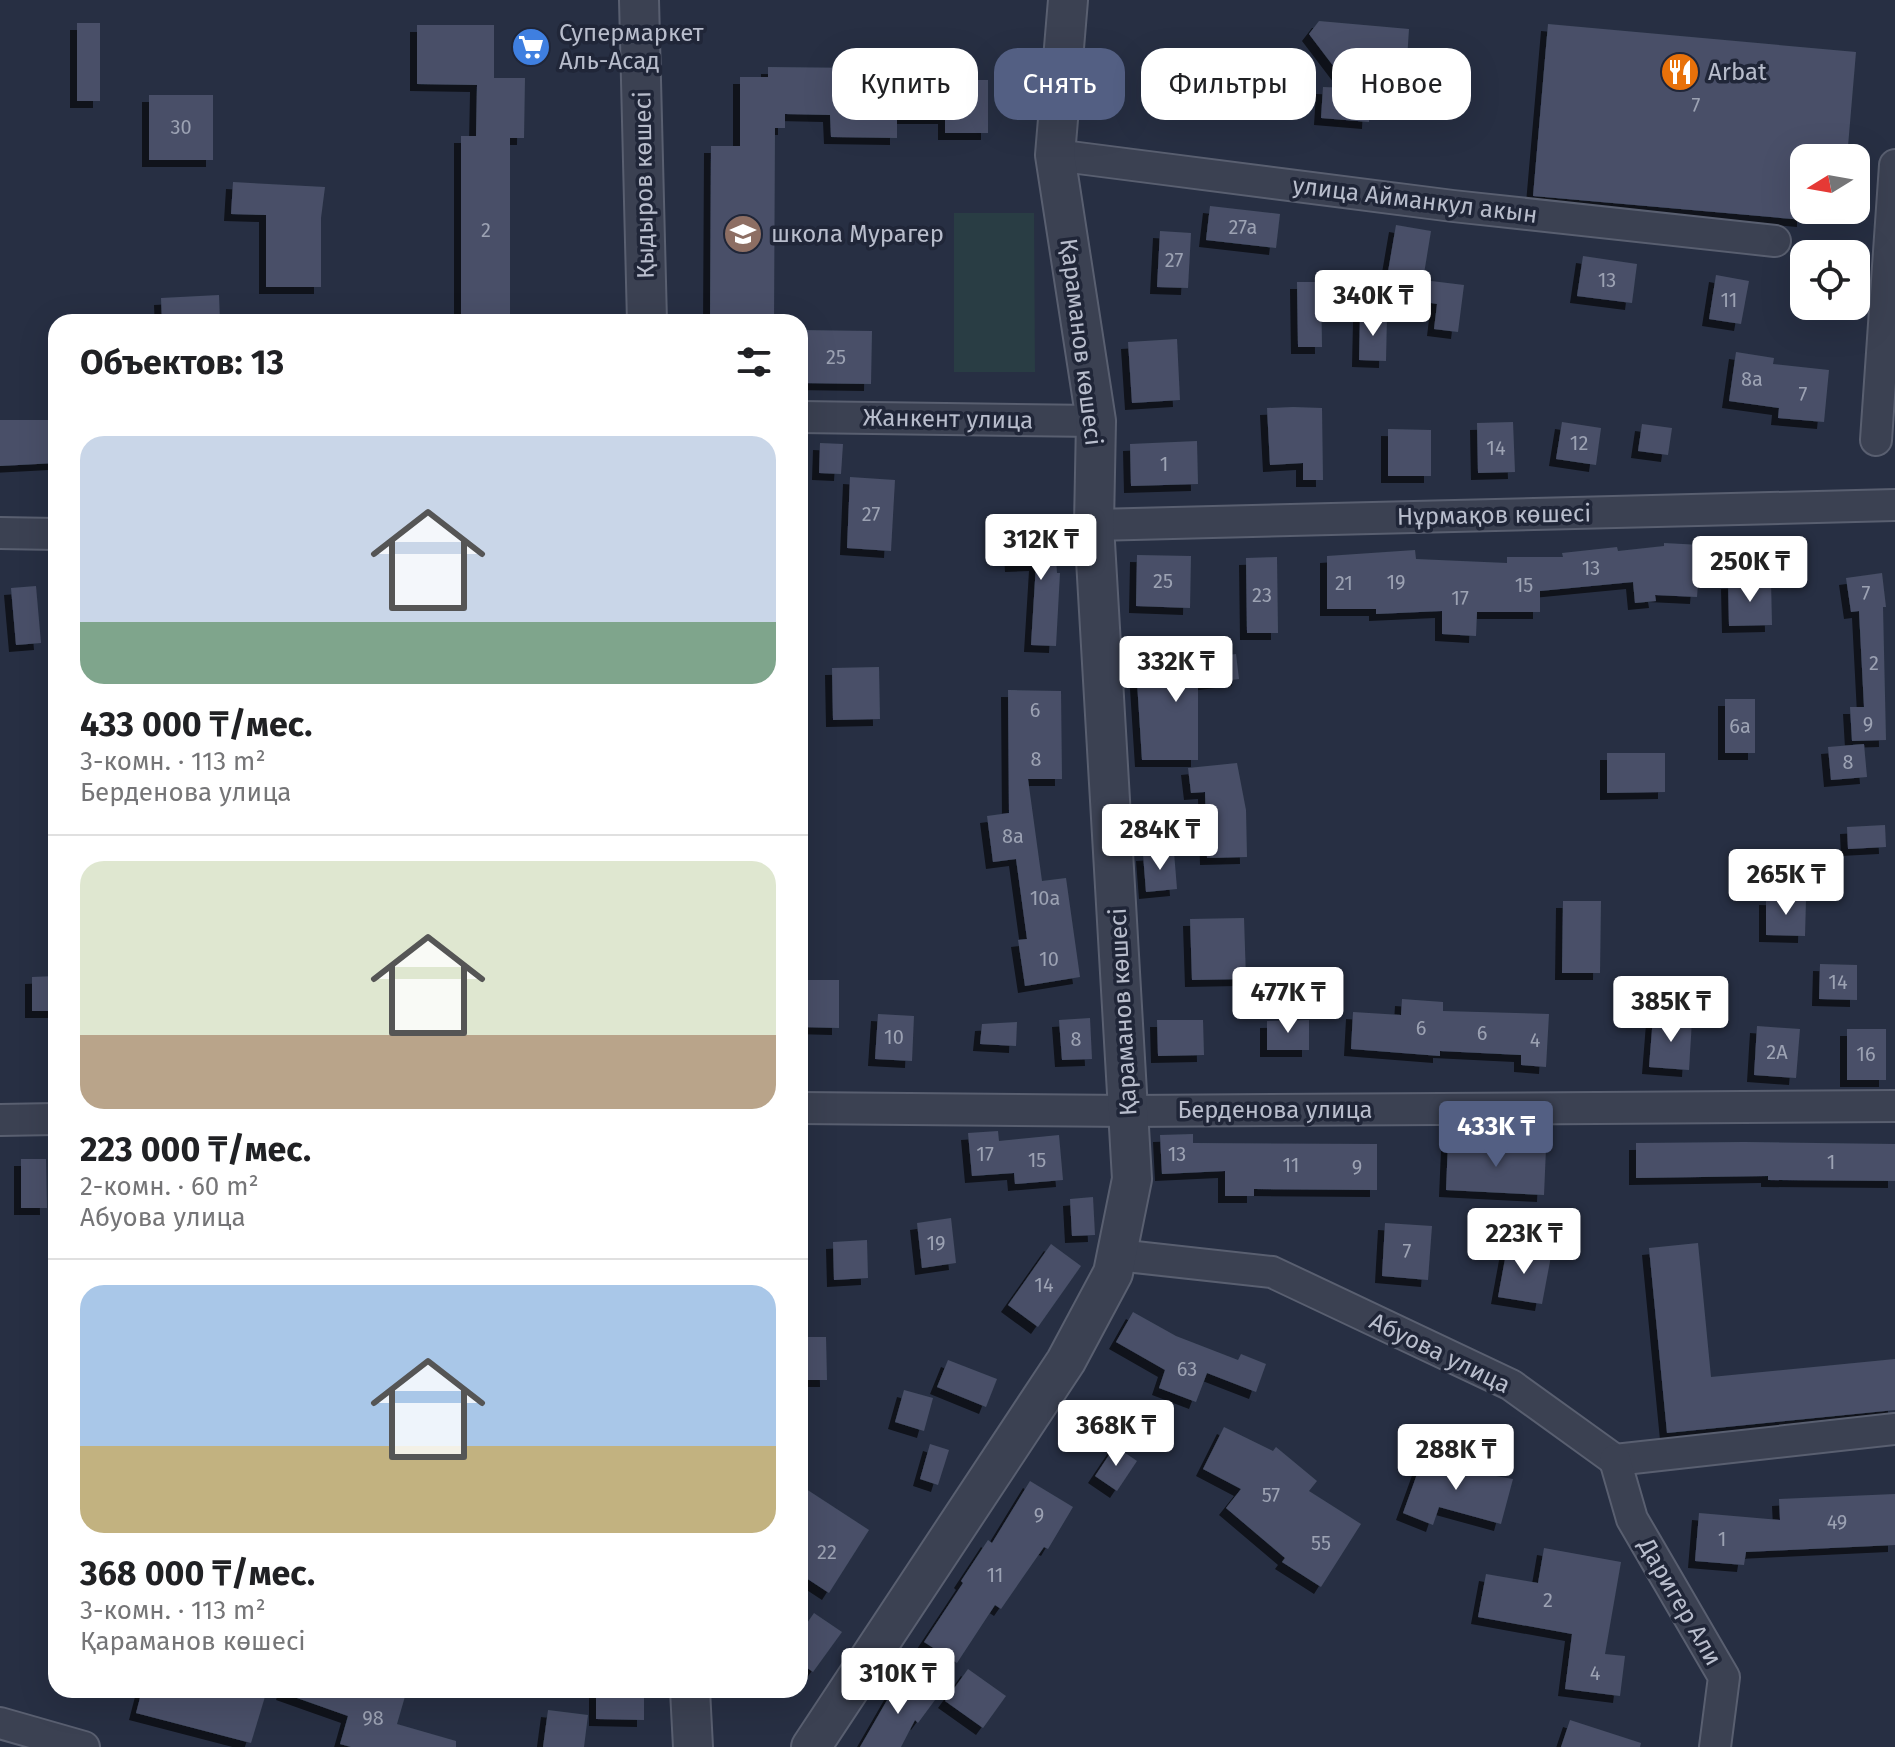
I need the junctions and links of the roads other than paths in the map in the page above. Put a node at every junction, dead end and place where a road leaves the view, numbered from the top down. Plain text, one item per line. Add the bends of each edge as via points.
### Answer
1 (639, 0) edge
2 (1068, 0) edge
3 (1055, 155) junction
4 (1895, 165) edge
5 (1775, 241) dead end
6 (647, 314) edge
7 (808, 417) edge
8 (1096, 421) junction
9 (1876, 440) dead end
10 (1895, 505) edge
11 (1094, 525) junction
12 (0, 533) edge
13 (48, 534) edge
14 (1895, 1106) edge
15 (808, 1108) edge
16 (1129, 1111) junction
17 (48, 1119) edge
18 (0, 1120) edge
19 (1117, 1255) junction
20 (1895, 1429) edge
21 (1615, 1460) junction
22 (690, 1698) edge
23 (0, 1723) edge
24 (84, 1747) edge
25 (693, 1747) edge
26 (811, 1747) edge
27 (1715, 1747) edge

1 - 6 street, Қыдыров көшесі
2 - 3 street, Қараманов көшесі
3 - 5 street, улица Айманкул акын
3 - 8 street, Қараманов көшесі
4 - 9 street
7 - 8 street, Жанкент улица
8 - 11 street, Қараманов көшесі
10 - 11 street, Нұрмақов көшесі
11 - 16 street, Қараманов көшесі
12 - 13 street
14 - 16 street, Берденова улица
15 - 16 street, Берденова улица
16 - 19 street, Қараманов көшесі via 1132,1179
17 - 18 street
19 - 21 street, Абуова улица via 1272,1272 1511,1385
19 - 26 street, Қараманов көшесі via 1113,1273 1066,1361
20 - 21 street
21 - 27 street, Даригер Али via 1632,1519 1724,1677
22 - 25 street
23 - 24 street

